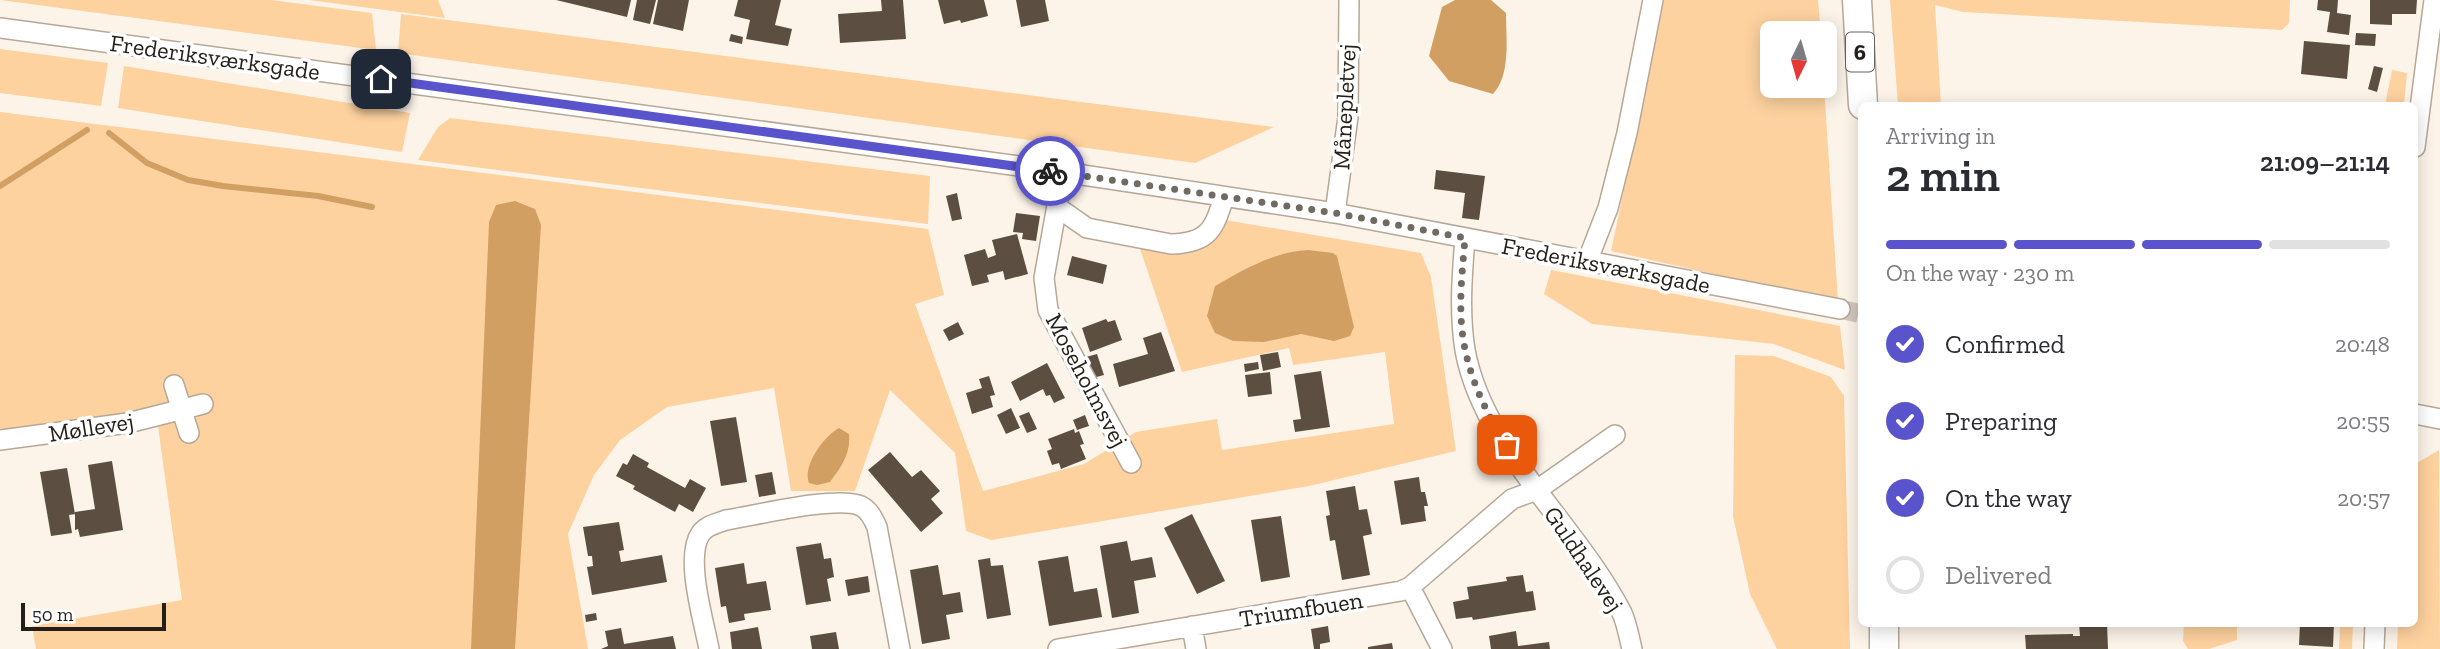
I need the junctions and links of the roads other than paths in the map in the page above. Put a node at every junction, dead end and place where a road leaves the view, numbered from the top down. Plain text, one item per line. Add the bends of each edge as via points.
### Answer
1 (1349, 0) edge
2 (1653, 0) edge
3 (1857, 0) edge
4 (2434, 0) edge
5 (0, 28) edge
6 (1863, 102) edge
7 (2418, 124) edge
8 (1063, 173) junction
9 (1224, 197) junction
10 (1057, 207) junction
11 (1335, 213) junction
12 (1465, 238) junction
13 (1587, 262) junction
14 (1840, 309) tunnel mouth
15 (174, 385) dead end
16 (203, 404) dead end
17 (181, 409) junction
18 (2418, 415) edge
19 (2440, 419) edge
20 (189, 433) dead end
21 (1615, 435) dead end
22 (0, 440) edge
23 (1130, 463) dead end
24 (1537, 489) junction
25 (1410, 587) junction
26 (1192, 626) junction
27 (1884, 627) edge
28 (2375, 627) edge
29 (709, 649) edge
30 (900, 649) edge
31 (1058, 649) edge
32 (1196, 649) edge
33 (1442, 649) edge
34 (1632, 649) edge
35 (1884, 649) edge
36 (2374, 649) edge

1 - 11 street, Månepletvej via 1348,117
2 - 13 street via 1611,195
3 - 6 highway, 6
4 - 7 street
5 - 8 street, Frederiksværksgade
8 - 9 street, Frederiksværksgade
8 - 10 street, Moseholmsvej
9 - 10 street via 1212,229 1200,239 1182,244 1087,228
9 - 11 street, Frederiksværksgade
10 - 23 street, Moseholmsvej via 1044,278 1048,310
11 - 12 street, Frederiksværksgade
12 - 13 street, Frederiksværksgade
12 - 24 street, Guldhalevej via 1461,314 1465,352 1492,423
13 - 14 street, Frederiksværksgade
15 - 17 street
16 - 17 street, Møllevej
17 - 20 street
17 - 22 street, Møllevej via 128,423
18 - 19 street
21 - 24 street, Triumfbuen
24 - 25 street, Triumfbuen via 1512,499
24 - 34 street, Guldhalevej via 1592,562 1623,615
25 - 26 street, Triumfbuen via 1391,594
25 - 33 street
26 - 31 street, Triumfbuen
26 - 32 street
27 - 35 highway
28 - 36 street
29 - 30 street via 694,554 702,532 726,520 840,502 863,507 877,527

